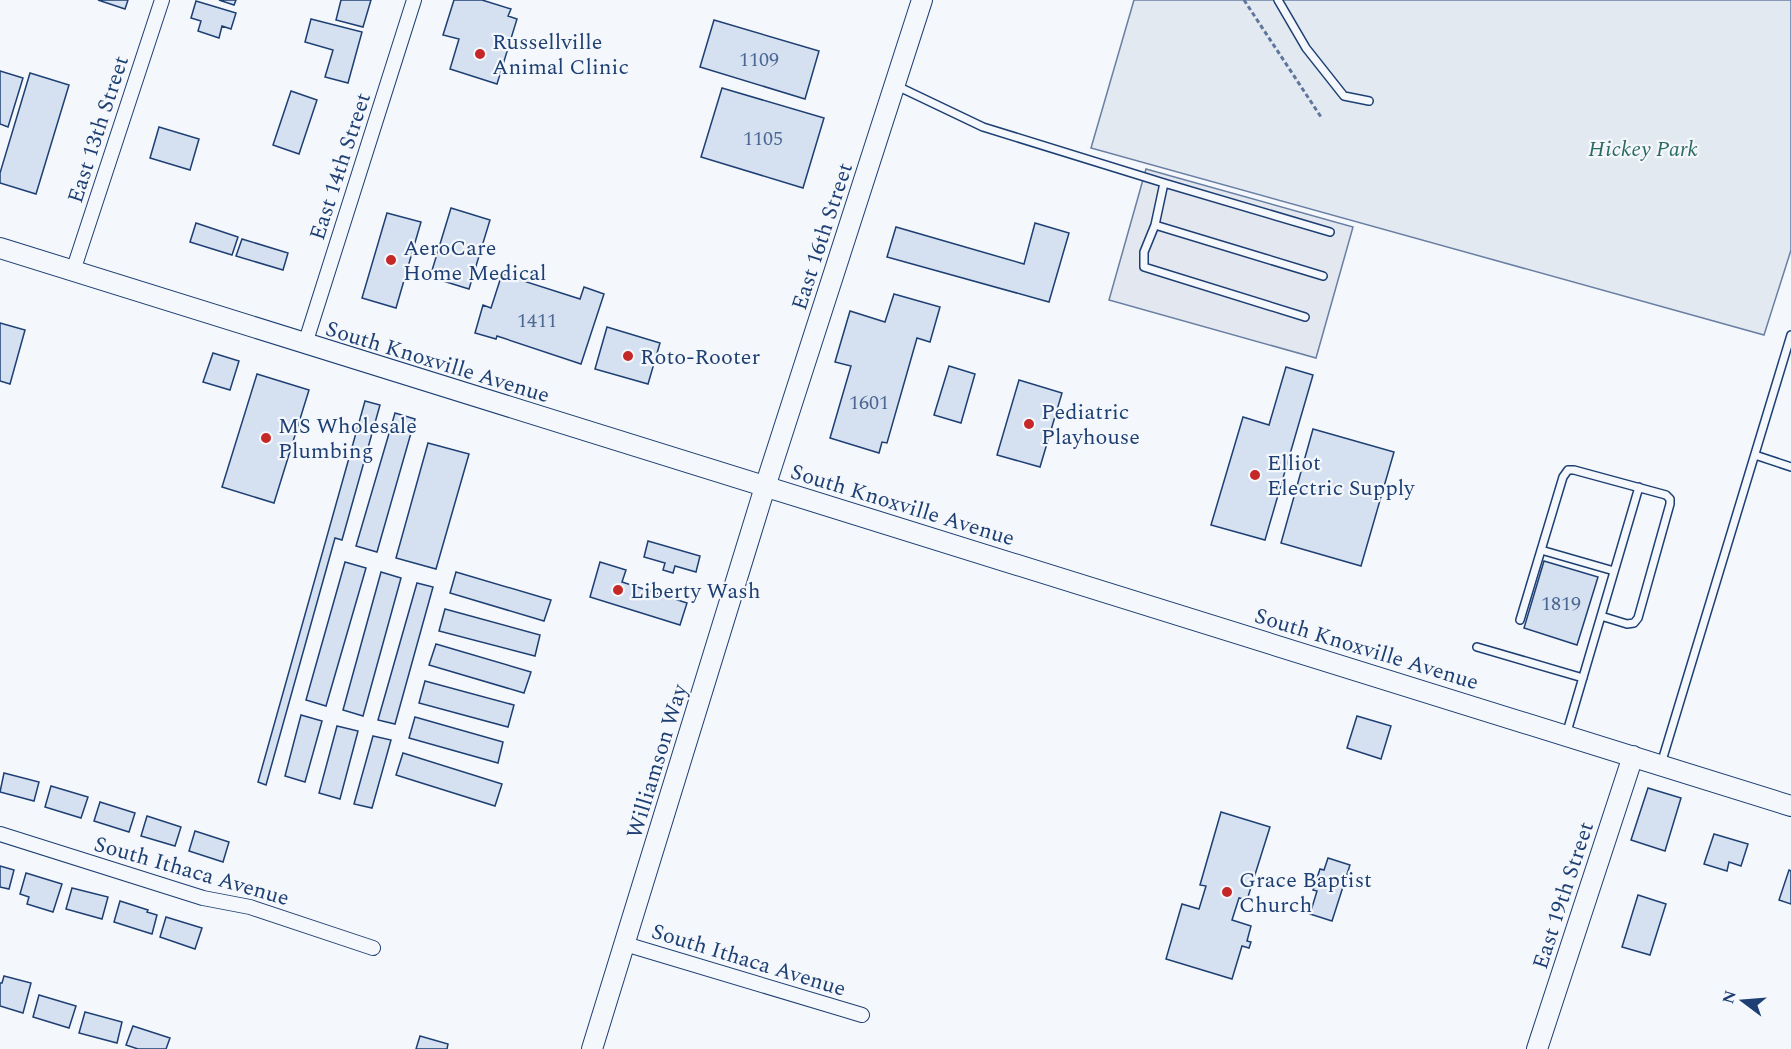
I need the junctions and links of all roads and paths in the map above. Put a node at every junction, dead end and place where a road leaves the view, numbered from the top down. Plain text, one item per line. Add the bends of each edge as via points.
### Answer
1 (162, 0) edge
2 (414, 0) edge
3 (922, 0) edge
4 (1244, 0) edge
5 (1278, 0) edge
6 (895, 85) junction
7 (1369, 101) dead end
8 (1321, 117) dead end
9 (1164, 183) junction
10 (1155, 225) junction
11 (1330, 232) dead end
12 (0, 248) edge
13 (73, 271) junction
14 (1323, 276) dead end
15 (1305, 317) dead end
16 (1791, 335) edge
17 (305, 344) junction
18 (1782, 363) junction
19 (1791, 365) edge
20 (1755, 455) junction
21 (1791, 467) edge
22 (765, 487) junction
23 (1639, 487) junction
24 (1541, 550) junction
25 (1614, 571) junction
26 (1600, 616) junction
27 (1520, 620) dead end
28 (1477, 647) dead end
29 (1583, 678) junction
30 (1566, 735) junction
31 (1633, 756) junction
32 (1661, 765) junction
33 (1791, 806) edge
34 (0, 834) edge
35 (625, 944) junction
36 (372, 948) dead end
37 (862, 1015) dead end
38 (592, 1049) edge
39 (1537, 1049) edge

1 - 13 street, East 13th Street
2 - 17 street, East 14th Street
3 - 6 main road, East 16th Street
4 - 8 path
5 - 7 lane via 1306,48 1344,96
6 - 9 lane via 983,127
6 - 22 main road, East 16th Street
9 - 10 lane
9 - 11 lane
10 - 14 lane
10 - 15 lane via 1144,252 1144,267
12 - 13 main road, South Knoxville Avenue
13 - 17 main road, South Knoxville Avenue
16 - 18 lane
17 - 22 main road, South Knoxville Avenue
18 - 19 lane
18 - 20 lane
20 - 21 lane
20 - 32 lane
22 - 30 main road, South Knoxville Avenue
22 - 35 main road, Williamson Way
23 - 24 lane via 1568,470
23 - 25 lane
23 - 26 lane via 1666,495 1670,504 1638,618 1627,624
24 - 25 lane
24 - 27 lane
25 - 26 lane
26 - 29 lane
28 - 29 lane
29 - 30 lane
30 - 31 main road, South Knoxville Avenue
31 - 32 main road, South Knoxville Avenue
31 - 39 main road, East 19th Street
32 - 33 main road, South Knoxville Avenue
34 - 36 street, South Ithaca Avenue via 203,898 250,907
35 - 37 street, South Ithaca Avenue
35 - 38 main road, Williamson Way

